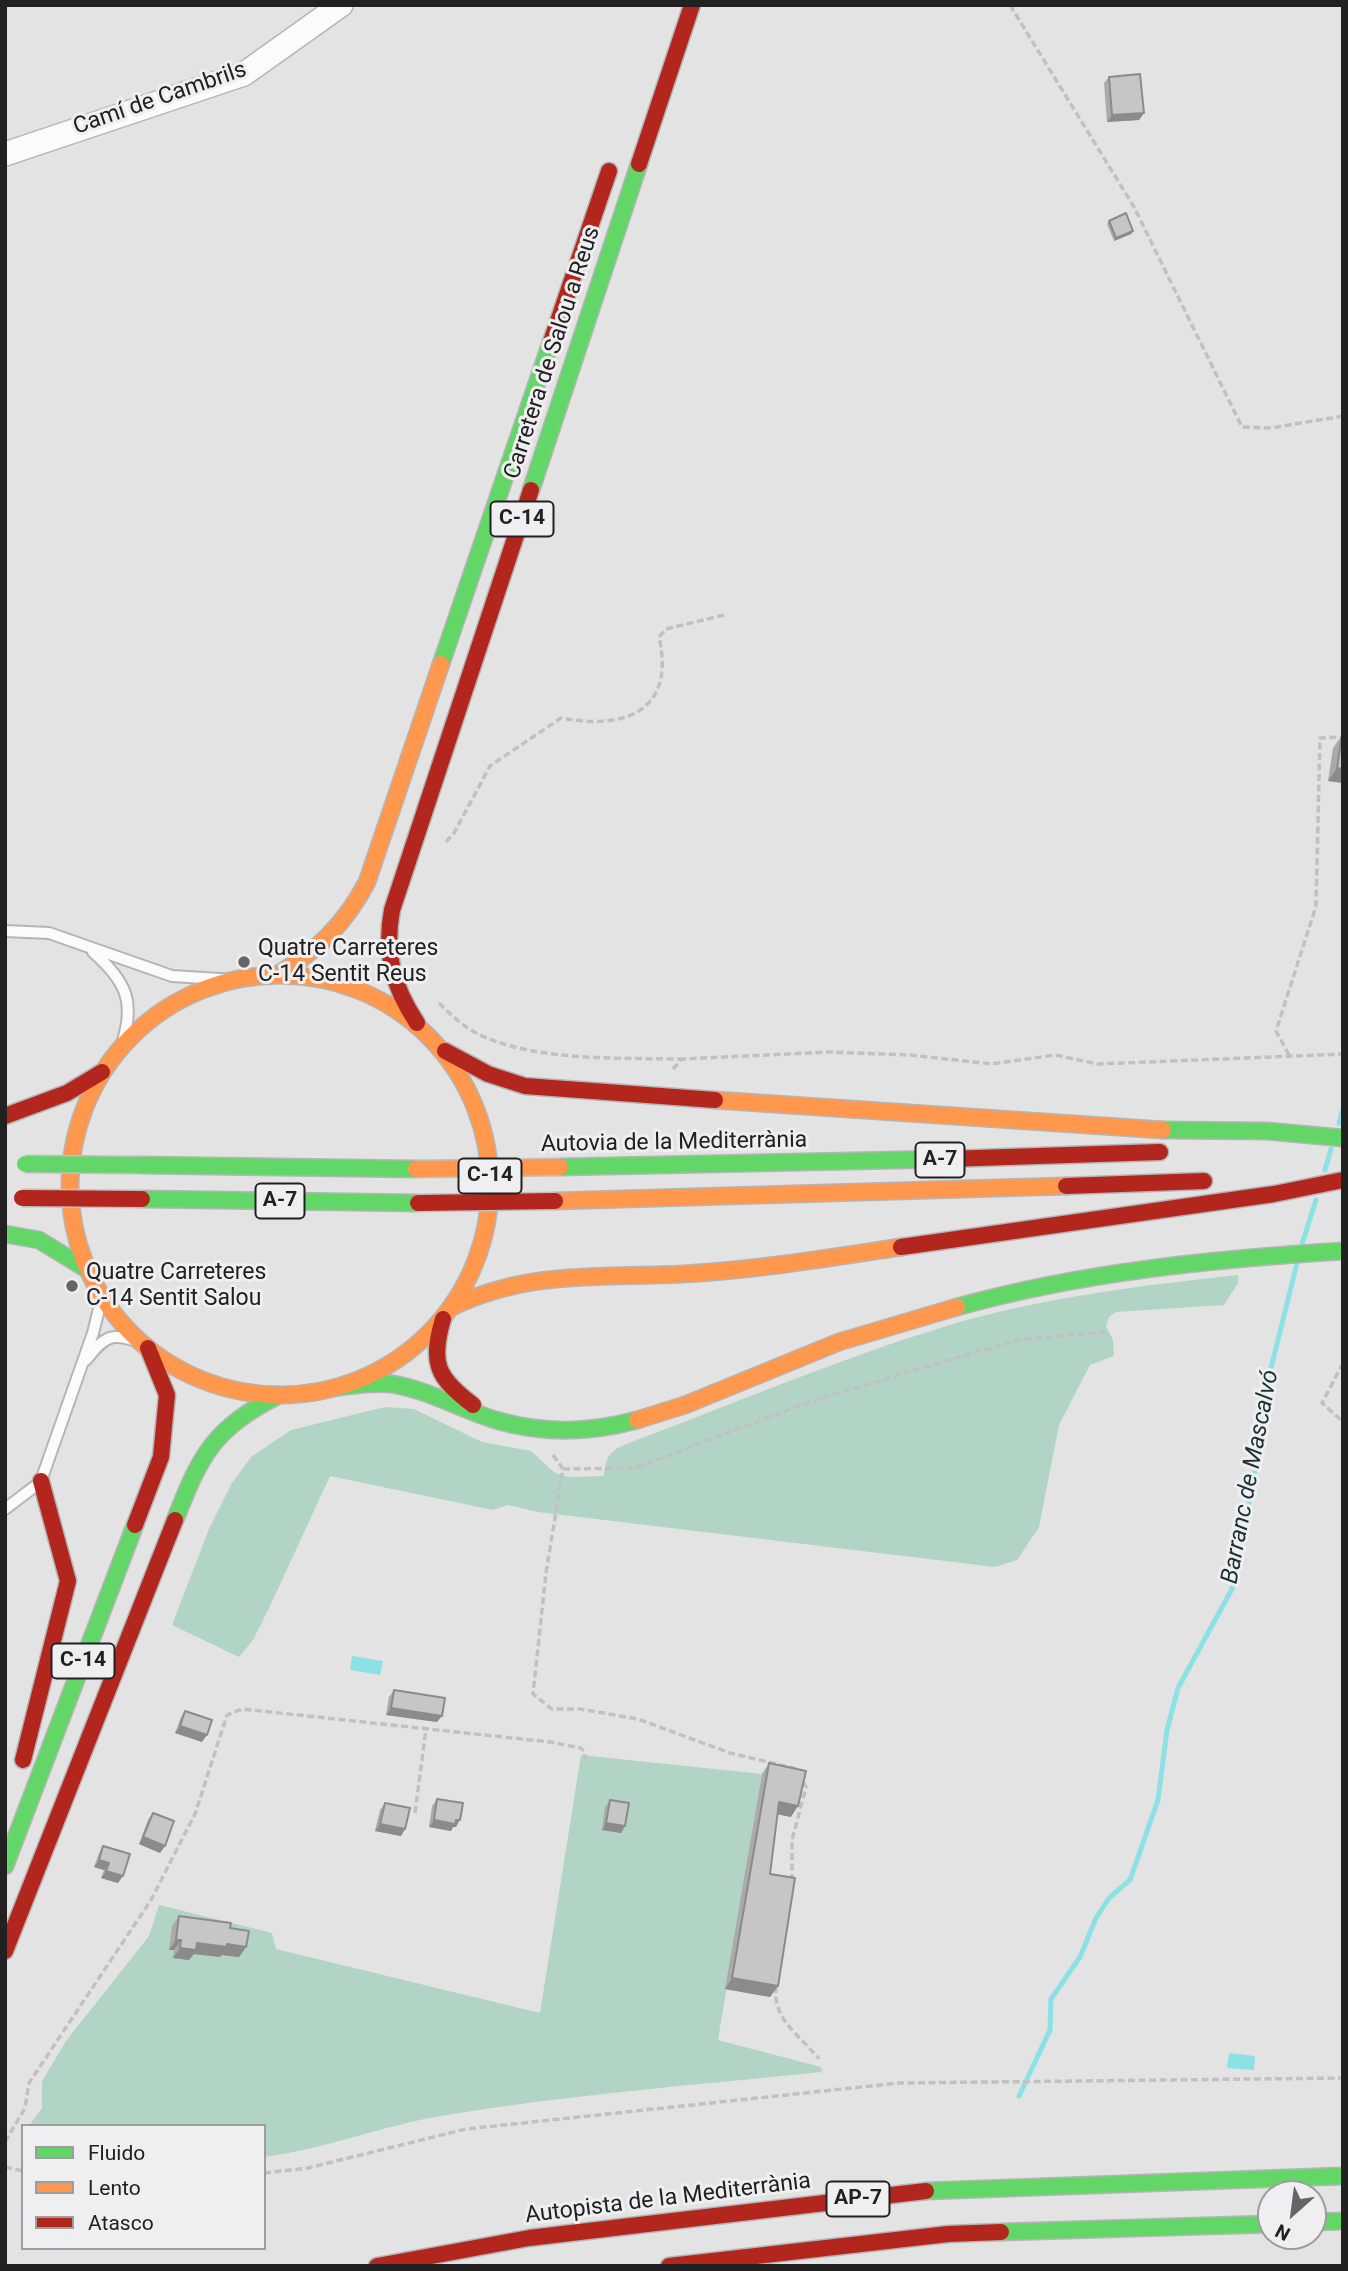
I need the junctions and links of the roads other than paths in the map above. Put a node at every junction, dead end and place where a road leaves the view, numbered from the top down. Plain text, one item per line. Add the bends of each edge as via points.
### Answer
1 (341, 5) edge
2 (692, 5) edge
3 (616, 149) dead end
4 (5, 154) edge
5 (452, 732) junction
6 (457, 750) dead end
7 (399, 794) junction
8 (440, 810) dead end
9 (375, 814) dead end
10 (419, 829) junction
11 (357, 862) dead end
12 (368, 882) junction
13 (5, 930) edge
14 (88, 948) junction
15 (277, 975) junction
16 (235, 980) junction
17 (422, 1030) junction
18 (121, 1047) junction
19 (440, 1049) junction
20 (102, 1072) junction
21 (5, 1116) edge
22 (1321, 1140) junction
23 (1343, 1140) edge
24 (1240, 1148) dead end
25 (1173, 1151) dead end
26 (5, 1163) edge
27 (1274, 1178) dead end
28 (1343, 1179) edge
29 (1227, 1180) dead end
30 (14, 1198) edge
31 (5, 1234) edge
32 (1343, 1251) edge
33 (88, 1270) junction
34 (97, 1288) junction
35 (447, 1313) junction
36 (145, 1346) junction
37 (78, 1371) junction
38 (339, 1387) junction
39 (279, 1395) junction
40 (497, 1422) junction
41 (41, 1481) junction
42 (5, 1509) edge
43 (20, 1771) dead end
44 (5, 1866) edge
45 (5, 1951) edge
46 (1343, 2176) edge
47 (1257, 2224) edge
48 (377, 2266) edge
49 (669, 2266) edge

1 - 4 street, Camí de Cambrils via 244,74
2 - 5 main road, Carretera de Salou a Reus / C-14
3 - 7 main road, C-14
5 - 6 lane
5 - 10 main road, Carretera de Salou a Reus / C-14
7 - 9 lane
7 - 12 main road, C-14
8 - 10 lane
10 - 17 main road, Carretera de Salou a Reus / C-14 via 392,910 386,946 392,978
11 - 12 lane
12 - 15 main road, C-14 via 329,940
13 - 14 lane via 49,933
14 - 16 lane via 172,976
14 - 18 lane via 115,971 123,986 129,1018
15 - 16 main road, C-14
15 - 17 main road, C-14 via 303,976 355,989
16 - 18 main road, C-14 via 173,1004
17 - 19 main road, C-14
18 - 20 main road, C-14
19 - 22 main road via 516,1084 919,1116
19 - 35 main road, C-14 via 476,1108 490,1176 482,1245
20 - 21 main road via 67,1093
20 - 33 main road, C-14 via 88,1098 72,1154 71,1213
22 - 23 main road
22 - 24 main road
25 - 26 main road, Autovia de la Mediterrània / A-7, bridge via 853,1163 416,1169
27 - 28 main road
28 - 35 main road via 1274,1194 714,1272 512,1282 477,1292
29 - 30 main road, A-7, bridge via 555,1201
31 - 33 main road via 39,1240
32 - 40 main road via 1239,1256 1088,1276 984,1299 839,1342 663,1412 592,1430 548,1432
33 - 34 main road, C-14
34 - 36 main road, C-14 via 109,1308
34 - 37 lane via 99,1309
35 - 38 main road, C-14 via 396,1361
35 - 40 main road via 435,1355 442,1380
36 - 37 lane via 114,1336 105,1339
36 - 39 main road, C-14 via 210,1383
36 - 44 main road, C-14 via 167,1395 161,1457
37 - 41 lane
38 - 39 main road, C-14
38 - 40 main road via 392,1384
39 - 45 main road, C-14 via 232,1422 197,1464
41 - 42 lane
41 - 43 main road via 68,1581
46 - 48 main road, Autopista de la Mediterrània / AP-7 via 935,2190 529,2238
47 - 49 main road, AP-7 via 948,2234

